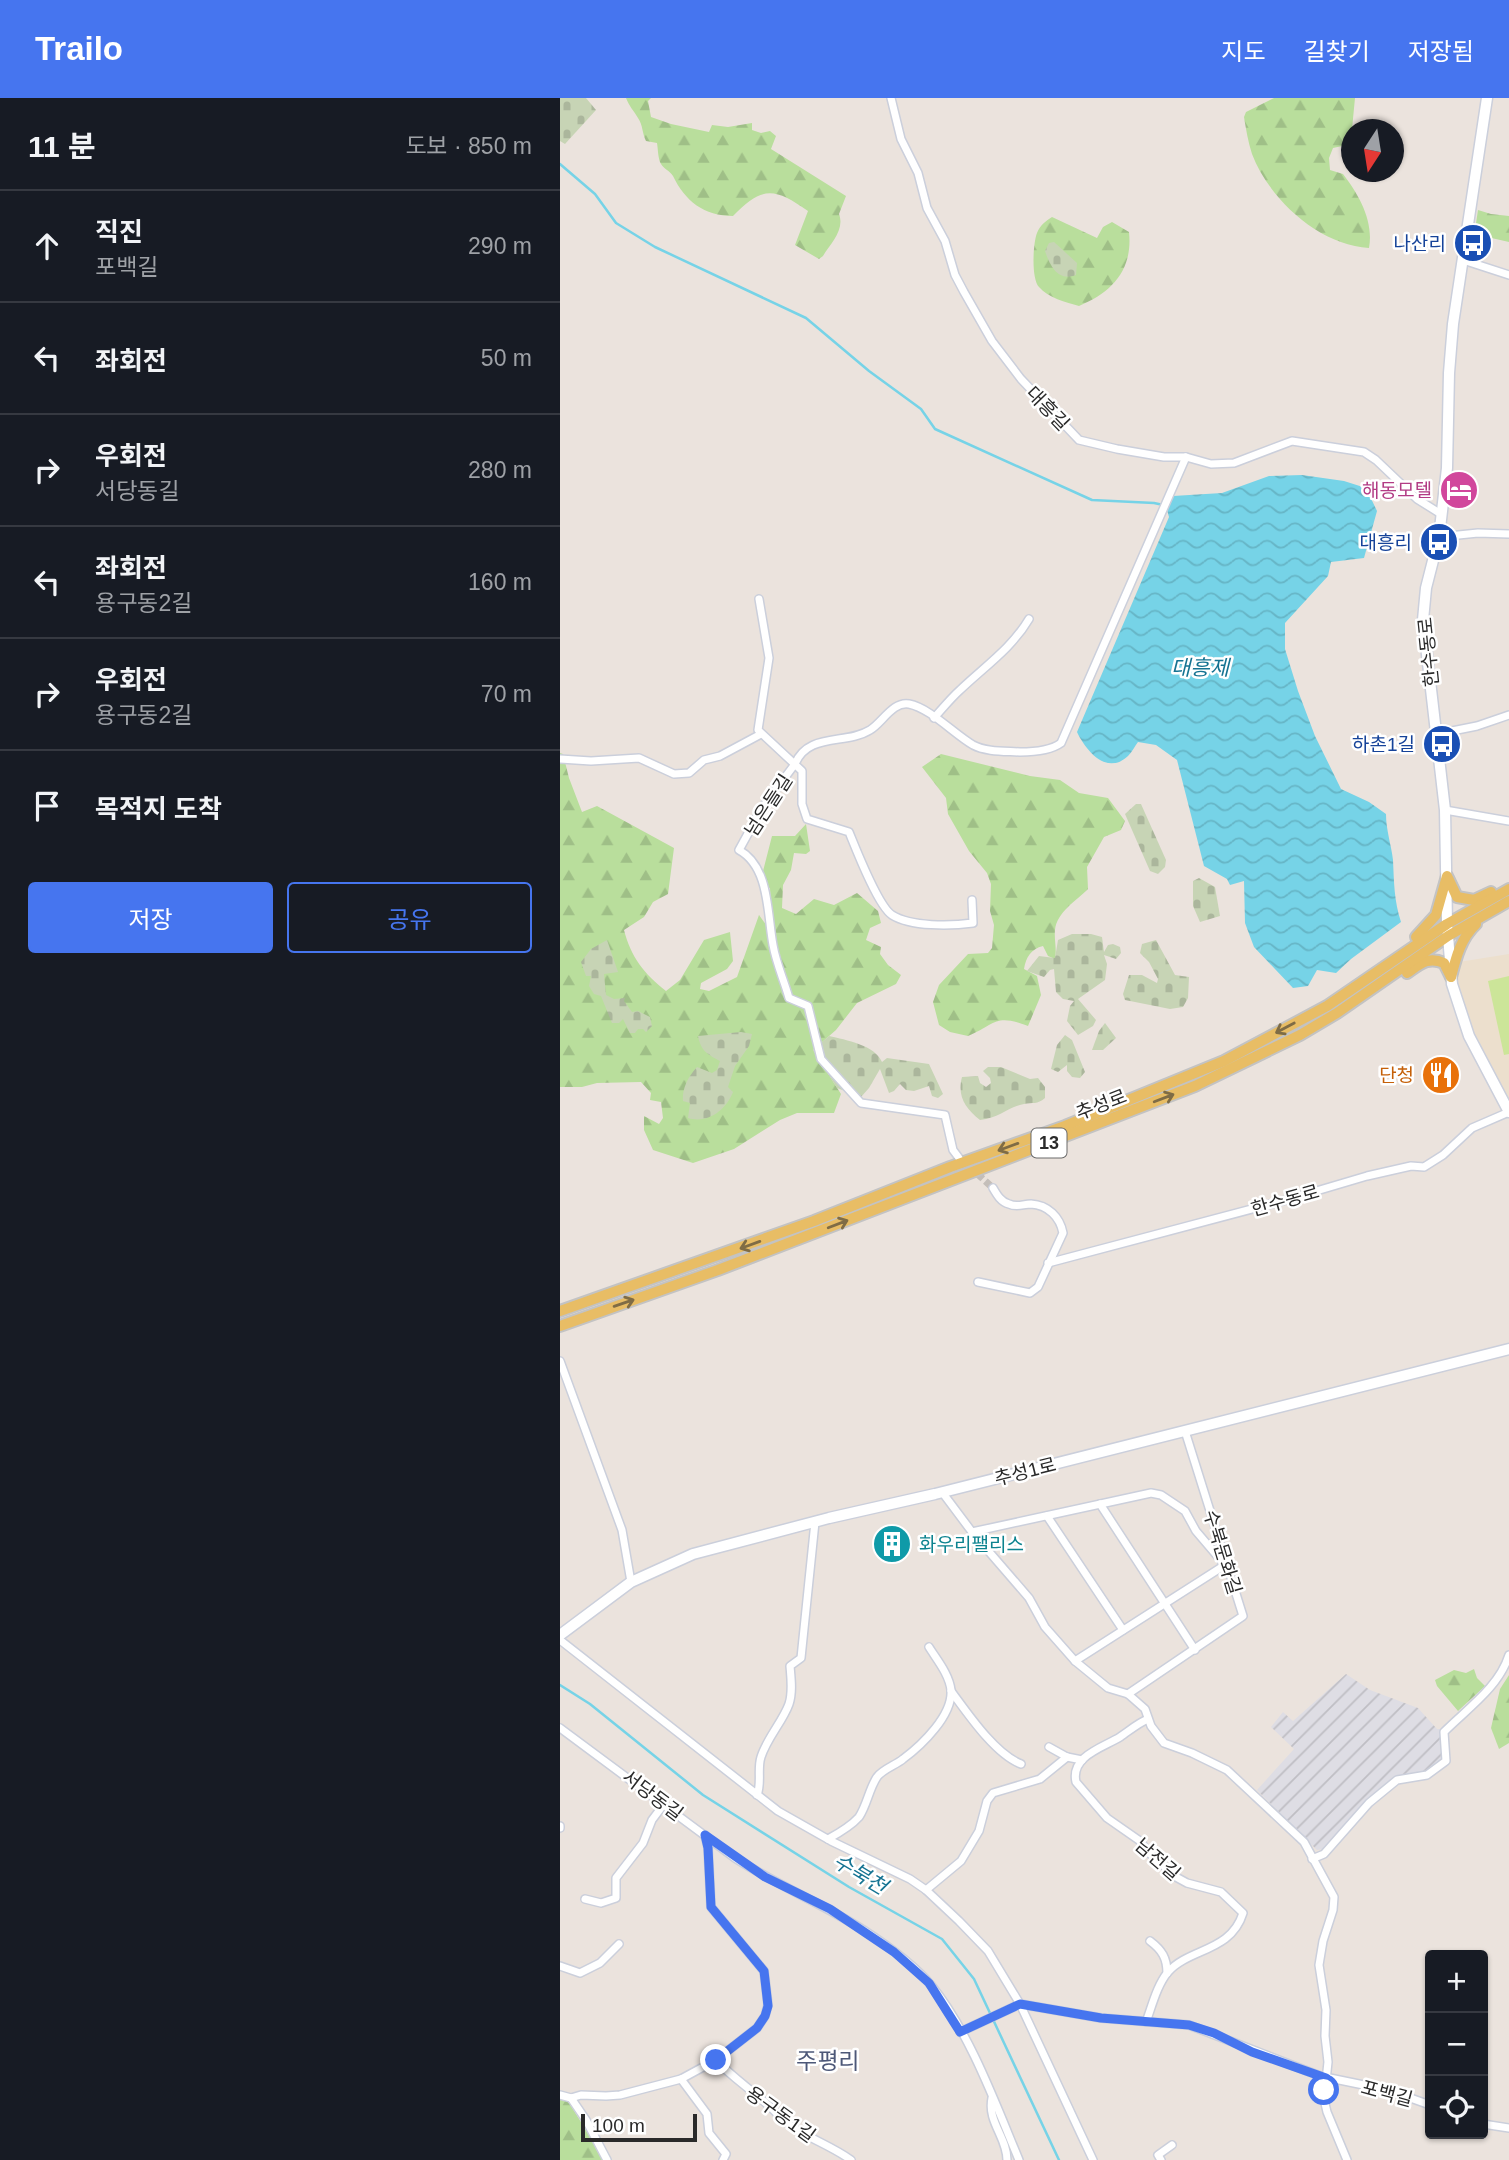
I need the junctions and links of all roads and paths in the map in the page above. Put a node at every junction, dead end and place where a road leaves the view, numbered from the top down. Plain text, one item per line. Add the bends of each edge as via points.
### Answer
1 (891, 98) edge
2 (1487, 98) edge
3 (1463, 260) junction
4 (1509, 275) edge
5 (1185, 457) junction
6 (1441, 514) junction
7 (1509, 534) edge
8 (1439, 537) junction
9 (759, 600) dead end
10 (1029, 619) dead end
11 (1509, 715) edge
12 (934, 718) junction
13 (761, 734) junction
14 (1437, 734) junction
15 (560, 759) edge
16 (795, 764) junction
17 (1445, 810) junction
18 (1509, 821) edge
19 (1447, 876) junction
20 (1509, 883) edge
21 (1509, 889) edge
22 (972, 900) dead end
23 (1509, 901) edge
24 (1489, 912) junction
25 (1447, 923) junction
26 (1448, 936) junction
27 (1451, 977) junction
28 (1319, 1010) junction
29 (1300, 1035) junction
30 (1509, 1112) edge
31 (959, 1157) tunnel mouth
32 (993, 1188) tunnel mouth
33 (1048, 1263) junction
34 (978, 1282) dead end
35 (560, 1311) edge
36 (560, 1325) edge
37 (1509, 1349) edge
38 (560, 1361) edge
39 (1185, 1431) junction
40 (942, 1492) junction
41 (1100, 1504) junction
42 (1047, 1516) junction
43 (815, 1522) junction
44 (972, 1532) junction
45 (631, 1581) junction
46 (1166, 1603) junction
47 (1123, 1630) junction
48 (560, 1638) edge
49 (929, 1647) dead end
50 (1195, 1650) junction
51 (1509, 1654) edge
52 (1075, 1661) junction
53 (951, 1691) junction
54 (1128, 1694) junction
55 (1149, 1719) junction
56 (560, 1728) edge
57 (1049, 1747) dead end
58 (1067, 1757) junction
59 (1082, 1760) junction
60 (1021, 1764) dead end
61 (757, 1795) junction
62 (664, 1804) junction
63 (705, 1835) junction
64 (828, 1839) junction
65 (1312, 1859) junction
66 (926, 1890) junction
67 (585, 1899) dead end
68 (1150, 1941) dead end
69 (619, 1944) dead end
70 (560, 1966) edge
71 (1167, 1974) junction
72 (1017, 2006) junction
73 (1146, 2022) junction
74 (960, 2032) junction
75 (716, 2060) junction
76 (1326, 2078) junction
77 (681, 2079) junction
78 (560, 2095) edge
79 (571, 2098) junction
80 (992, 2098) junction
81 (1425, 2103) edge
82 (1488, 2125) edge
83 (1509, 2129) edge
84 (1172, 2144) dead end
85 (607, 2160) edge
86 (723, 2160) edge
87 (851, 2160) edge
88 (1007, 2160) edge
89 (1019, 2160) edge
90 (1093, 2160) edge
91 (1161, 2160) edge
92 (1348, 2160) edge

1 - 5 street, 대흥길 via 901,139 955,275 992,341 1021,379 1079,440
2 - 3 street, 한수동로
3 - 4 street
3 - 6 street, 한수동로 via 1450,351
5 - 6 street, 대흥길 via 1234,464 1292,441 1364,452
5 - 12 street via 1061,743 1030,752 993,750 975,746
6 - 8 street, 한수동로
7 - 8 street
8 - 14 street, 한수동로 via 1423,609
9 - 13 street via 769,659
10 - 12 street via 997,658
11 - 14 street
12 - 16 street via 908,704 898,705 870,730 815,744 799,755
13 - 15 street via 704,760 689,773 674,774 639,758
13 - 16 street
14 - 17 street, 한수동로
16 - 22 street, 넘은들길 via 802,771 807,819 849,832 862,867 890,914 943,925 973,923
16 - 31 street, 넘은들길 via 762,808 739,850 750,856 759,872 773,947 789,998 808,1006 821,1059 861,1103 946,1115 953,1150
17 - 18 street
17 - 19 street, 한수동로
19 - 20 main road via 1457,897 1464,900 1474,900
19 - 25 street, 한수동로
19 - 28 main road via 1436,915 1424,931
21 - 25 main road, 추성로 / 13
23 - 24 main road, 추성로 / 13
24 - 26 main road, 추성로 / 13
24 - 27 main road via 1464,939
25 - 26 street, 한수동로
25 - 28 main road, 추성로 / 13
26 - 27 street, 한수동로
26 - 29 main road, 추성로 / 13
27 - 29 main road via 1444,964 1426,960 1373,996
27 - 30 street, 한수동로 via 1465,1027
28 -> 35 main road, 추성로 / 13 via 1224,1062 1065,1126
36 -> 29 main road, 추성로 / 13 via 1046,1145 1195,1086
30 - 33 street, 한수동로 via 1472,1128 1424,1167 1367,1176
32 - 33 street via 1008,1204 1039,1205 1057,1216 1063,1233
33 - 34 street via 1038,1287 1030,1293
37 - 39 street, 추성1로
38 - 45 street via 622,1530
39 - 40 street, 추성1로
39 - 50 street, 수북문화길 via 1243,1616
40 - 43 street, 추성1로
40 - 44 street
41 - 42 street, 수북문화길
41 - 46 street
41 - 46 street, 수북문화길 via 1161,1495 1185,1511 1225,1565
42 - 44 street, 수북문화길
42 - 47 street
43 - 45 street, 추성1로 via 693,1554
43 - 61 street via 801,1658 790,1665 789,1703 760,1758
44 - 52 street
45 - 48 street, 추성1로
46 - 47 street, 수북문화길
46 - 50 street
47 - 52 street, 수북문화길
48 - 61 street, 추성1로
49 - 53 street
50 - 54 street, 수북문화길
51 - 65 street via 1486,1692 1444,1732 1446,1761 1427,1775 1397,1780 1369,1803 1324,1854
52 - 54 street via 1108,1688
53 - 60 street via 988,1738
53 - 64 street via 930,1736 878,1776 860,1815
54 - 55 street
55 - 59 street
55 - 65 street via 1164,1743 1227,1770 1301,1839
56 - 62 street, 서당동길
57 - 58 street
58 - 59 street
58 - 66 street via 1040,1779 993,1793 979,1831 961,1861
59 - 71 street, 남전길 via 1074,1776 1076,1782 1107,1818 1140,1841 1181,1880 1221,1892 1243,1913 1231,1935
61 - 64 street, 추성1로
62 - 63 street, 서당동길
62 - 67 street via 643,1843 616,1878 616,1898 601,1903
63 - 74 street, 서당동길 via 765,1877 830,1909 894,1952 929,1983
63 - 75 street via 711,1907 764,1971 768,2006 757,2028
64 - 66 street, 추성1로
65 - 76 street via 1329,1885 1334,1903 1319,1965 1326,2010
66 - 72 street, 추성1로 via 988,1951
68 - 71 street via 1162,1952
69 - 70 street via 600,1963 580,1973
71 - 73 street
72 - 73 street, 포백길
72 - 74 street
72 - 90 street
73 - 76 street, 포백길 via 1199,2028
74 - 80 street, 서당동길
75 - 77 street
75 - 87 street, 용구동1길 via 784,2121
76 - 81 street, 포백길 via 1388,2090
76 - 92 street via 1324,2105
77 - 79 street via 620,2095
77 - 86 street via 707,2114 709,2133 726,2154
78 - 79 street
79 - 85 street
80 - 88 street via 992,2121 1004,2140
80 - 89 street, 서당동길
82 - 83 street
84 - 91 street via 1158,2155

